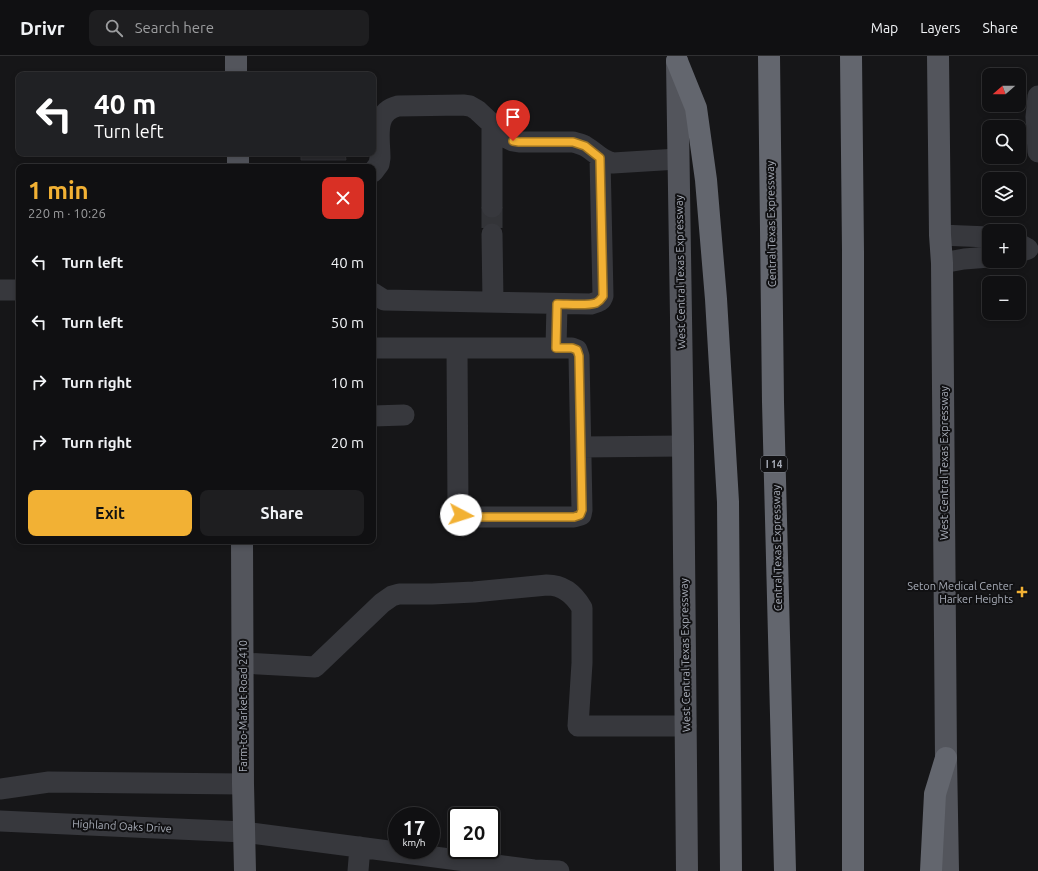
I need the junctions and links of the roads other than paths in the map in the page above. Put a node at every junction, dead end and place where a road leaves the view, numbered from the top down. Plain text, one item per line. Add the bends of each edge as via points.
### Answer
1 (236, 56) edge
2 (769, 56) edge
3 (851, 56) edge
4 (938, 56) edge
5 (677, 58) edge
6 (236, 72) edge
7 (1038, 96) edge
8 (492, 124) junction
9 (1038, 152) edge
10 (600, 158) junction
11 (678, 159) junction
12 (376, 168) edge
13 (492, 207) tunnel mouth
14 (492, 234) tunnel mouth
15 (940, 235) junction
16 (982, 237) edge
17 (982, 258) edge
18 (942, 263) junction
19 (0, 290) edge
20 (16, 290) edge
21 (377, 299) edge
22 (493, 302) junction
23 (557, 304) junction
24 (376, 348) edge
25 (457, 348) junction
26 (556, 348) junction
27 (404, 415) dead end
28 (376, 416) edge
29 (683, 446) junction
30 (581, 447) junction
31 (242, 544) edge
32 (243, 663) junction
33 (686, 726) junction
34 (946, 758) junction
35 (243, 784) junction
36 (0, 789) edge
37 (0, 821) edge
38 (244, 832) junction
39 (360, 847) junction
40 (534, 870) edge
41 (245, 871) edge
42 (358, 871) edge
43 (559, 871) edge
44 (687, 871) edge
45 (731, 871) edge
46 (785, 871) edge
47 (853, 871) edge
48 (931, 871) edge
49 (948, 871) edge

1 - 6 main road
2 - 46 highway, Central Texas Expressway / I 14 via 773,402
3 - 47 highway via 854,251
4 - 15 main road, West Central Texas Expressway
5 - 11 main road, West Central Texas Expressway
5 - 45 highway via 696,108 706,180 716,299 728,502
7 - 9 street
8 - 10 street via 513,141 573,142 585,146
8 - 12 street via 470,106 391,108 382,116 380,158
8 - 13 street
10 - 11 street via 613,163
10 - 23 street via 603,296 591,304
11 - 29 main road, West Central Texas Expressway
14 - 22 street
15 - 16 street
15 - 18 main road, West Central Texas Expressway
17 - 18 street
18 - 34 main road, West Central Texas Expressway
19 - 20 street
21 - 22 street
22 - 23 street
23 - 26 street
24 - 25 street
25 - 26 street
25 - 30 street via 458,509 461,515 580,515
26 - 30 street via 572,348 577,350 579,356
27 - 28 street
29 - 30 street
29 - 33 main road, West Central Texas Expressway
31 - 32 main road, Farm-to-Market Road 2410
32 - 33 street via 315,667 382,603 399,594 474,592 555,585 571,594 582,608 578,726
32 - 35 main road, Farm-to-Market Road 2410
33 - 44 main road, West Central Texas Expressway
34 - 48 highway via 935,794
34 - 49 main road, West Central Texas Expressway
35 - 36 street via 49,782
35 - 38 main road, Farm-to-Market Road 2410
37 - 38 street, Highland Oaks Drive
38 - 39 street, Highland Oaks Drive
38 - 41 main road, Farm-to-Market Road 2410
39 - 40 street, Highland Oaks Drive
39 - 42 street
40 - 43 street, Highland Oaks Drive

